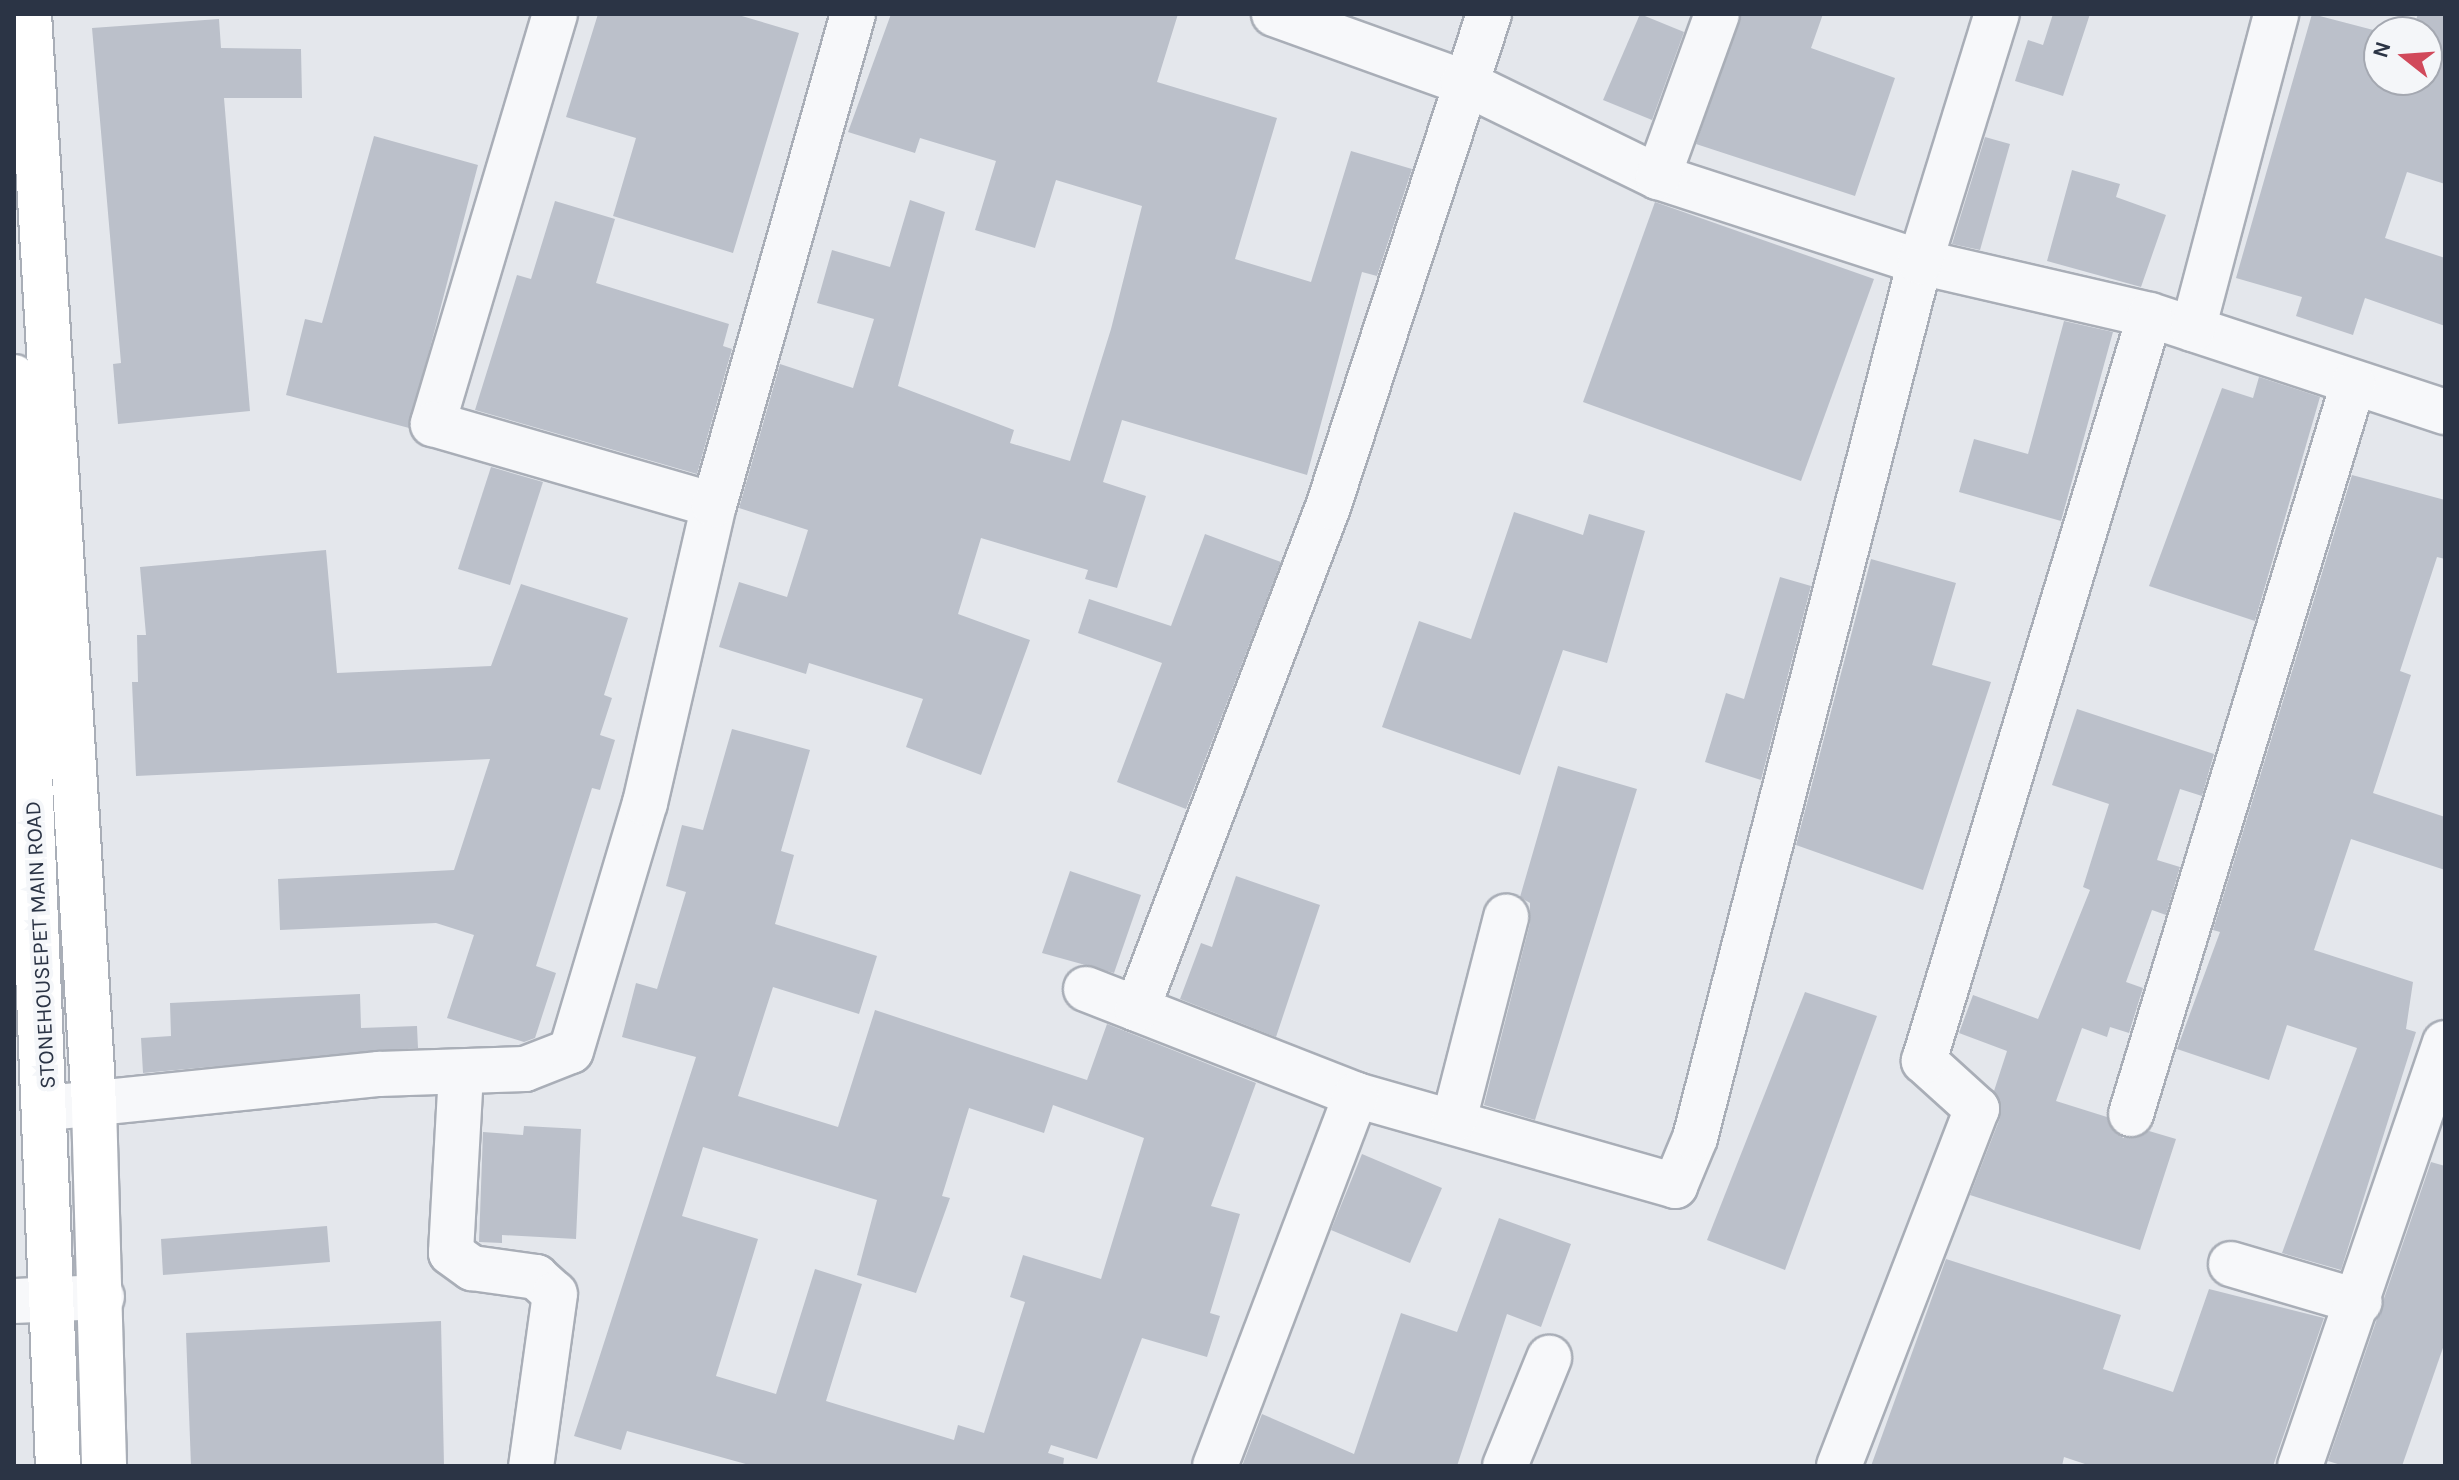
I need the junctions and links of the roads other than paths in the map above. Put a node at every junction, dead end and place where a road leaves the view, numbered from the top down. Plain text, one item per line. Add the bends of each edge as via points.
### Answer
1 (29, 14) edge
2 (555, 14) edge
3 (853, 14) edge
4 (1274, 14) edge
5 (1489, 14) edge
6 (1717, 14) edge
7 (1997, 14) edge
8 (2276, 14) edge
9 (1463, 82) junction
10 (27, 133) edge
11 (1658, 177) junction
12 (1920, 262) junction
13 (2150, 315) junction
14 (2193, 329) junction
15 (14, 377) edge
16 (2353, 384) junction
17 (2443, 406) edge
18 (714, 505) junction
19 (1506, 917) dead end
20 (1086, 989) dead end
21 (1137, 1009) junction
22 (2445, 1043) edge
23 (461, 1073) junction
24 (1356, 1095) junction
25 (94, 1106) junction
26 (48, 1108) junction
27 (2131, 1114) dead end
28 (1454, 1120) junction
29 (2231, 1264) dead end
30 (102, 1297) junction
31 (33, 1298) edge
32 (2360, 1302) junction
33 (1549, 1358) dead end
34 (58, 1466) edge
35 (104, 1466) edge
36 (531, 1466) edge
37 (1215, 1466) edge
38 (1505, 1466) edge
39 (1839, 1466) edge
40 (2300, 1466) edge

1 - 10 main road
2 - 18 street via 433,424
3 - 18 street
4 - 9 street
5 - 9 street
6 - 11 street
7 - 12 street
8 - 14 street
9 - 11 street
9 - 21 street via 1328,507
10 - 25 main road
11 - 12 street
12 - 13 street
12 - 28 street via 1695,1138 1675,1186
13 - 14 street
13 - 39 street via 1924,1061 1977,1109
14 - 16 street
15 - 26 main road, STONEHOUSEPET MAIN ROAD
16 - 17 street
16 - 27 street
18 - 23 street via 645,803 571,1051 525,1069
19 - 28 street
20 - 21 street
21 - 24 street
22 - 32 street
23 - 25 street via 379,1074
23 - 36 street via 451,1253 472,1268 536,1277 555,1294
24 - 28 street
24 - 37 street
25 - 26 street
25 - 30 main road
26 - 31 main road, STONEHOUSEPET MAIN ROAD
29 - 32 street
30 - 31 street
30 - 35 main road
31 - 34 main road, STONEHOUSEPET MAIN ROAD
32 - 40 street
33 - 38 street

